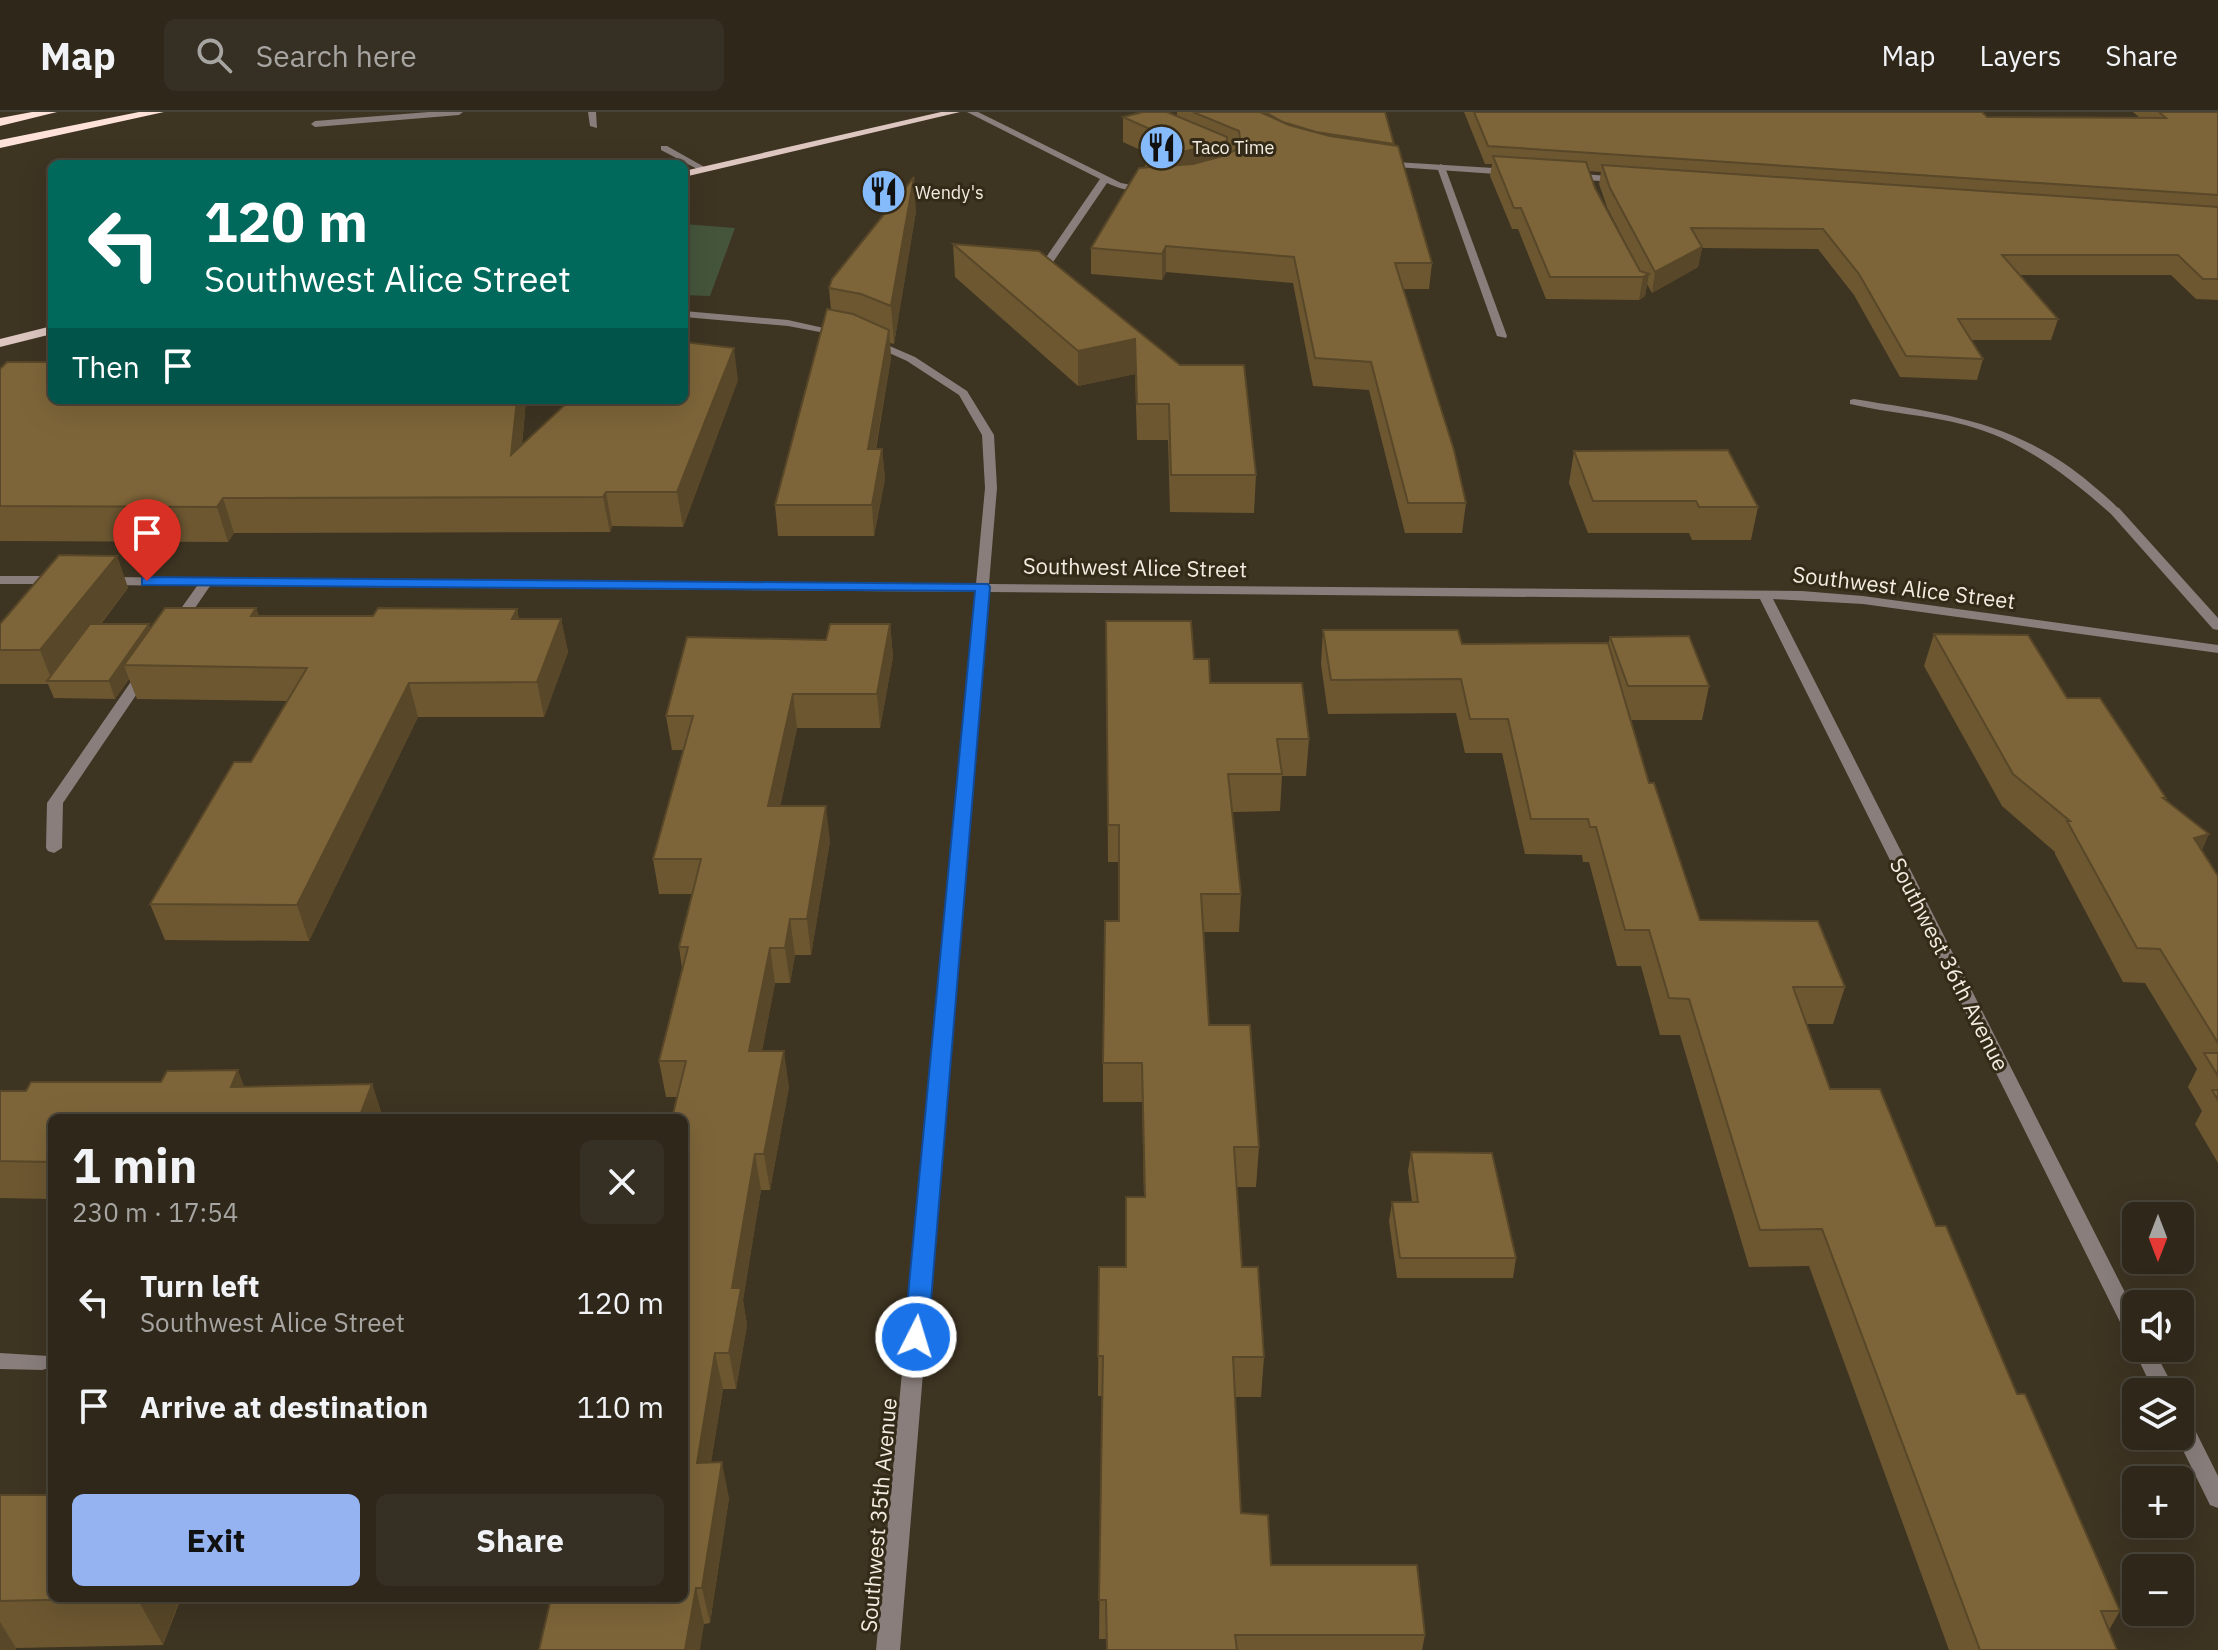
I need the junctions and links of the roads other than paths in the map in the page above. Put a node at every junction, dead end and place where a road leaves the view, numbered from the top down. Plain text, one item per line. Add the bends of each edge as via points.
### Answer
1 (51, 112) edge
2 (158, 112) edge
3 (459, 112) edge
4 (592, 112) edge
5 (955, 112) edge
6 (971, 112) edge
7 (0, 122) edge
8 (315, 124) dead end
9 (594, 126) dead end
10 (0, 144) edge
11 (664, 148) dead end
12 (687, 160) edge
13 (688, 161) edge
14 (1371, 161) edge
15 (1441, 167) junction
16 (704, 169) junction
17 (688, 173) edge
18 (1521, 173) edge
19 (1563, 176) edge
20 (1106, 178) junction
21 (1635, 181) edge
22 (1162, 189) edge
23 (1043, 269) edge
24 (688, 314) edge
25 (48, 331) edge
26 (1502, 336) dead end
27 (0, 343) edge
28 (1854, 402) dead end
29 (0, 580) edge
30 (79, 581) edge
31 (95, 581) edge
32 (206, 582) junction
33 (983, 587) junction
34 (1765, 595) junction
35 (2218, 626) edge
36 (170, 634) edge
37 (2218, 649) edge
38 (152, 660) edge
39 (54, 848) dead end
40 (2122, 1306) edge
41 (0, 1361) edge
42 (42, 1362) dead end
43 (2194, 1450) edge
44 (2218, 1498) edge
45 (888, 1650) edge

1 - 7 highway
2 - 10 highway
3 - 8 street
4 - 9 street
5 - 16 main road
6 - 20 street
11 - 12 street
13 - 16 street
14 - 15 street
15 - 18 street
15 - 26 street
16 - 17 main road
19 - 21 street via 1591,183
20 - 22 street via 1119,185
20 - 23 street
24 - 33 street, Southwest 35th Avenue via 859,336 911,359 963,393 988,435 991,488
25 - 27 main road
28 - 35 street via 1988,428 2034,449 2073,473 2115,511
29 - 30 street
31 - 32 street, Southwest Alice Street
32 - 33 street, Southwest Alice Street
32 - 36 street
33 - 34 street, Southwest Alice Street
33 - 45 street, Southwest 35th Avenue
34 - 37 street, Southwest Alice Street via 1863,600
34 - 40 street, Southwest 36th Avenue
38 - 39 street via 55,803
41 - 42 street
43 - 44 street

